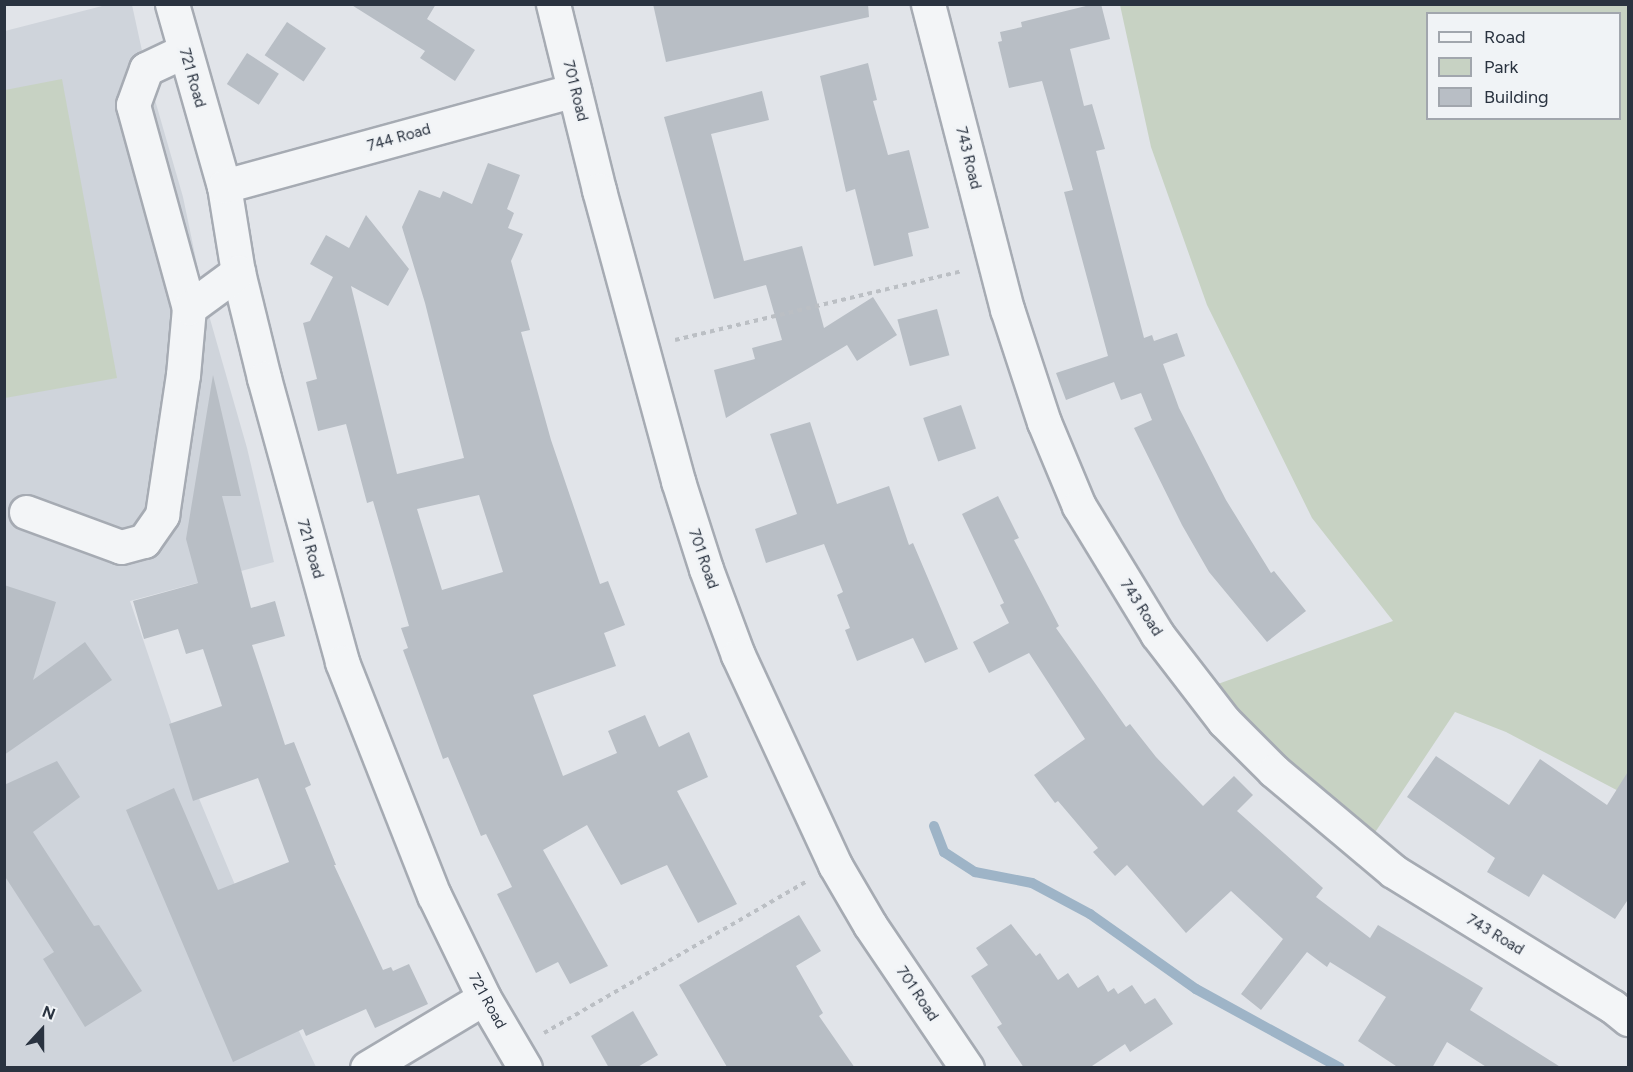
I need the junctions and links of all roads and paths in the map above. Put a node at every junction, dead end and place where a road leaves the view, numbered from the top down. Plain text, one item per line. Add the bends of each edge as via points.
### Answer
1 (172, 4) edge
2 (553, 4) edge
3 (928, 4) edge
4 (184, 51) junction
5 (574, 90) junction
6 (224, 186) junction
7 (962, 271) dead end
8 (238, 272) junction
9 (189, 309) junction
10 (642, 348) junction
11 (26, 512) dead end
12 (835, 865) junction
13 (484, 998) junction
14 (1629, 1019) edge
15 (520, 1058) edge
16 (367, 1068) edge
17 (967, 1068) edge

1 - 4 street, 721 Road
2 - 5 street, 701 Road
3 - 14 street, 743 Road via 1007,309 1044,422 1079,507 1157,634 1224,721 1274,771 1393,871
4 - 6 street, 721 Road
4 - 9 street via 146,69 133,105
5 - 6 street, 744 Road
5 - 10 street, 701 Road
6 - 8 street, 721 Road
7 - 10 path
8 - 9 street
8 - 13 street, 721 Road via 342,662 434,895
9 - 11 street via 162,515 144,541 121,547
10 - 12 street, 701 Road via 678,481 738,655
12 - 15 path
12 - 17 street, 701 Road via 870,925
13 - 15 street, 721 Road
13 - 16 street

